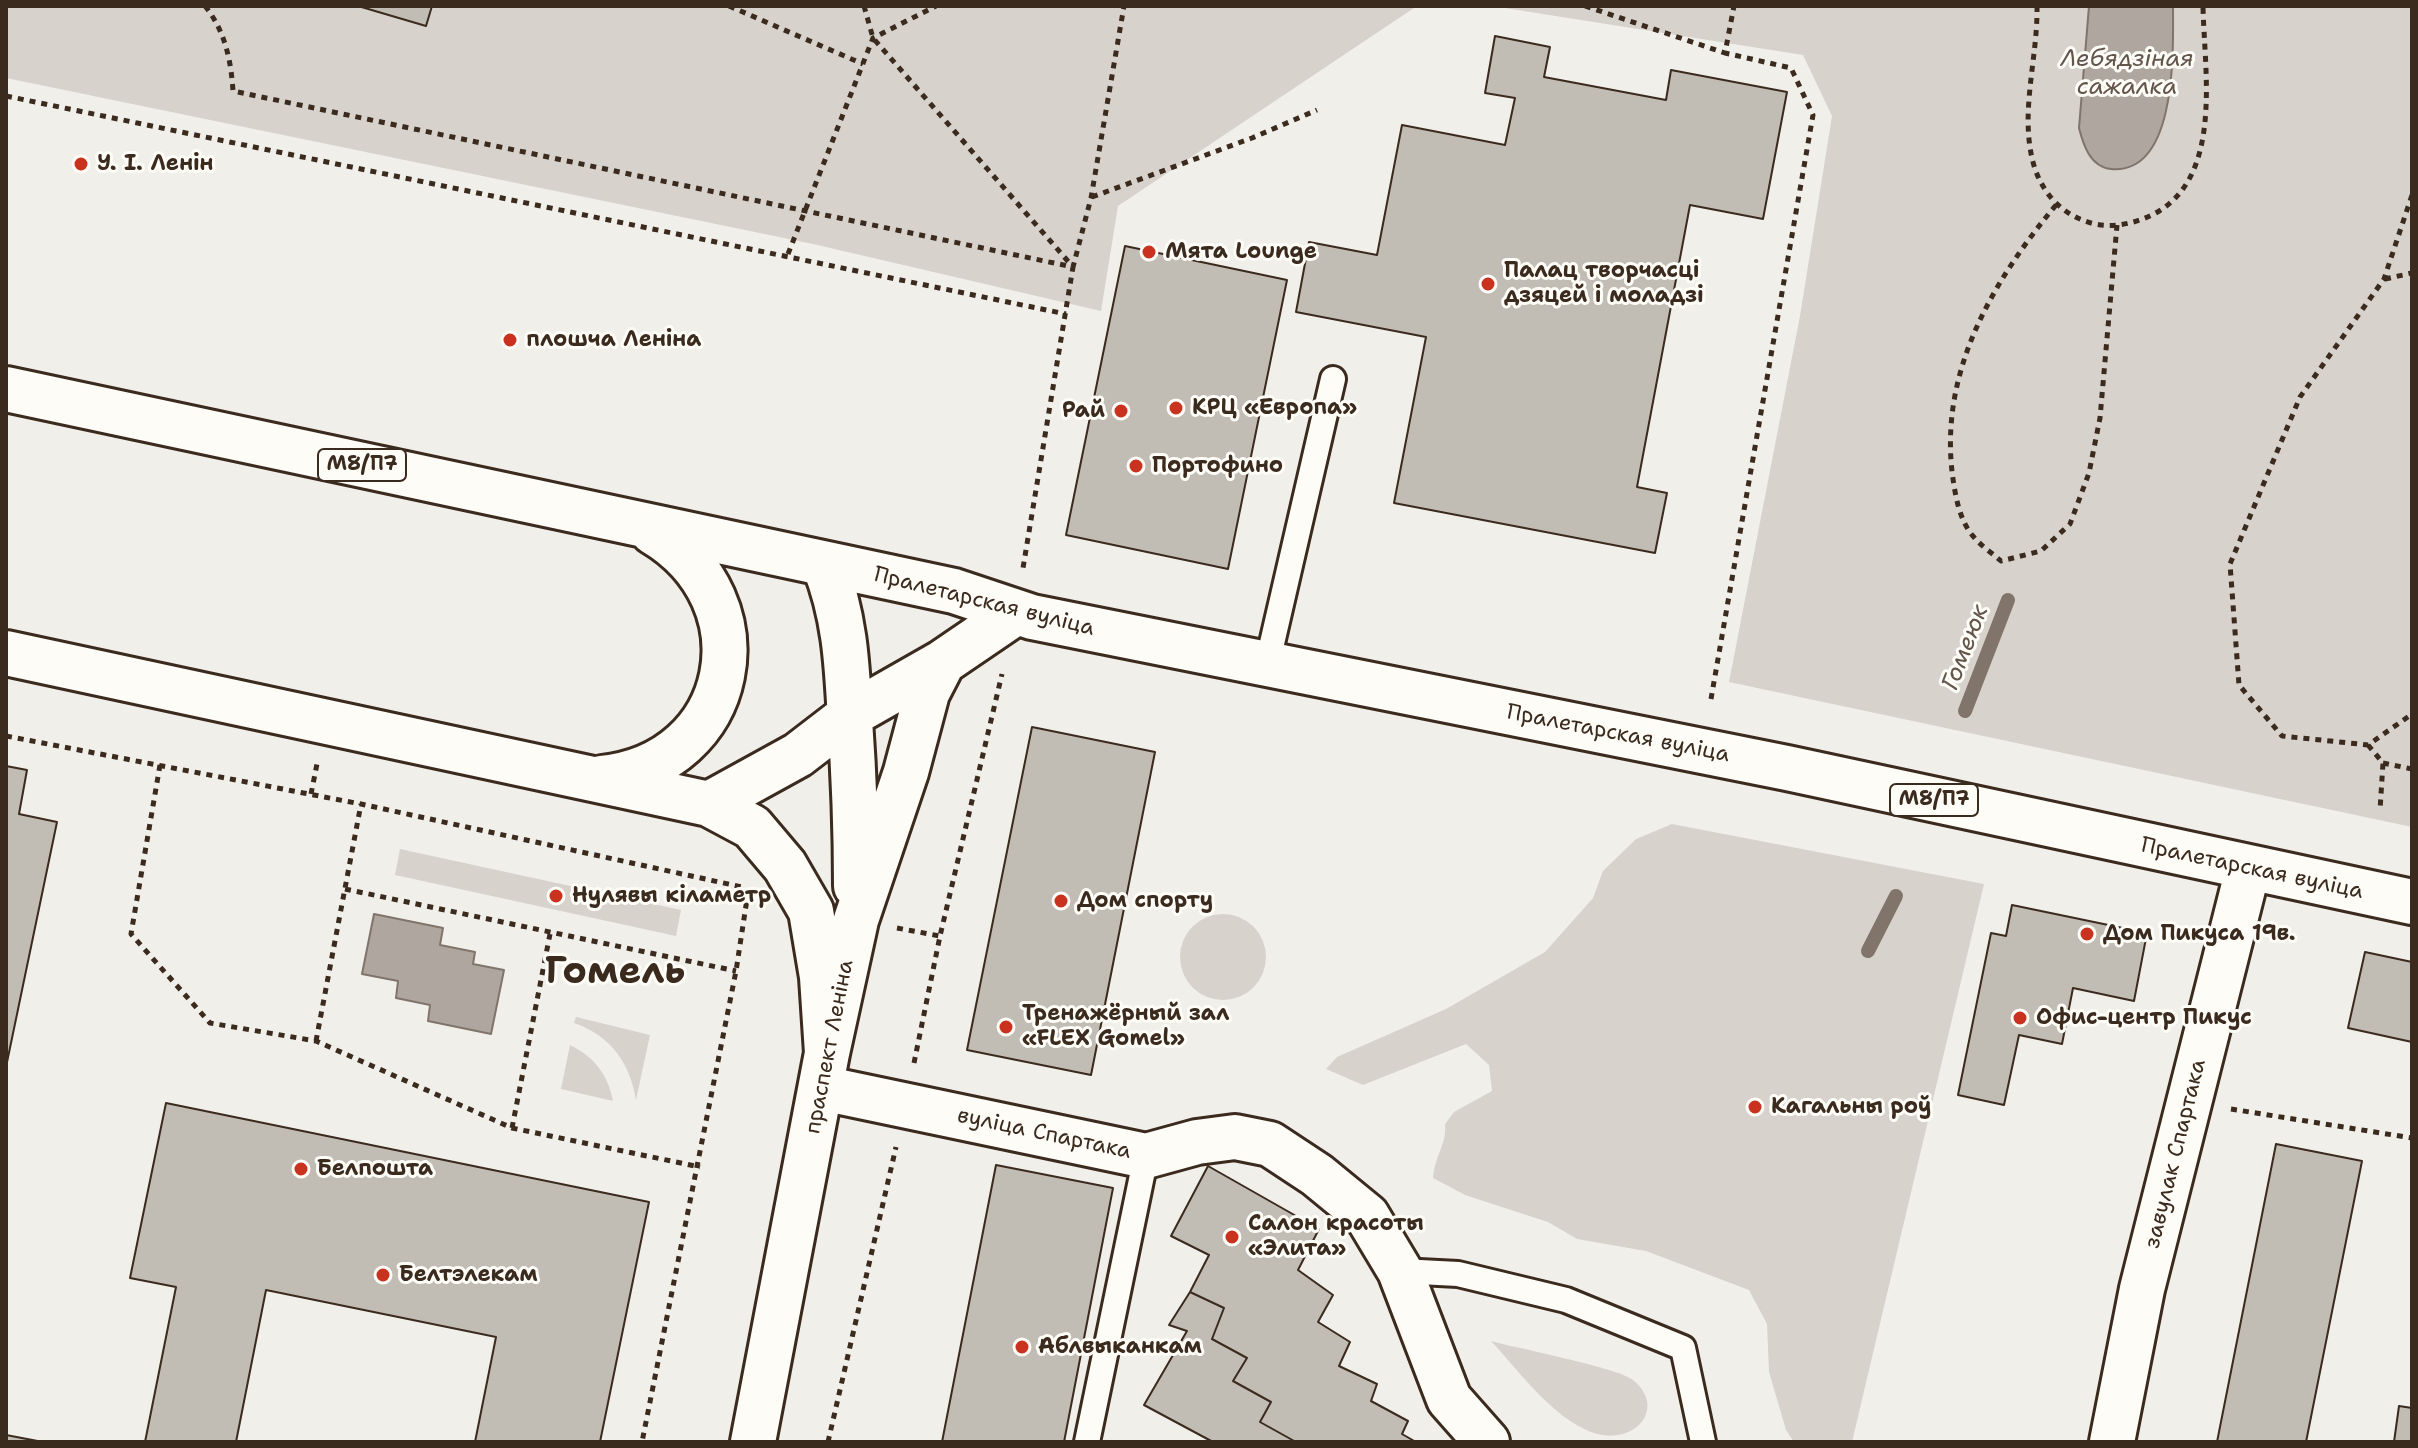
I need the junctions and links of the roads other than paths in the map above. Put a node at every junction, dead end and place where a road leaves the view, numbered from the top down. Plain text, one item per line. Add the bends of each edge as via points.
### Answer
1 (1333, 379) dead end
2 (6, 389) edge
3 (628, 523) junction
4 (824, 564) junction
5 (1018, 595) junction
6 (6, 653) edge
7 (943, 662) junction
8 (1267, 665) junction
9 (850, 715) junction
10 (572, 777) junction
11 (709, 804) junction
12 (2248, 869) junction
13 (2412, 902) edge
14 (872, 923) junction
15 (824, 1071) junction
16 (1146, 1156) junction
17 (1400, 1271) junction
18 (753, 1442) edge
19 (1087, 1442) edge
20 (1487, 1442) edge
21 (1703, 1442) edge
22 (2112, 1442) edge

1 - 8 lane
2 - 3 main road, М8/П7
3 - 4 main road, М8/П7
3 - 10 main road via 677,547 712,589 726,642 724,670 706,718 670,755 623,776
4 - 5 main road, Пралетарская вуліца / М8/П7 via 954,591
4 - 9 main road via 847,645
5 - 7 main road
5 - 8 main road, Пралетарская вуліца / М8/П7
6 - 10 main road
7 - 9 main road
7 - 14 main road, праспект Леніна via 927,693
8 - 12 main road, Пралетарская вуліца / М8/П7 via 1787,768
9 - 11 main road via 798,755
9 - 14 main road
10 - 11 main road
11 - 15 main road via 752,827 785,866 811,911 822,977
12 - 13 main road, Пралетарская вуліца / М8/П7
12 - 22 main road, завулак Спартака via 2142,1289
14 - 15 main road, праспект Леніна
15 - 16 main road, вуліца Спартака via 906,1104
15 - 18 main road, праспект Леніна
16 - 17 main road, вуліца Спартака via 1235,1137 1270,1144 1367,1216
16 - 19 lane
17 - 20 main road, вуліца Спартака via 1449,1399
17 - 21 lane via 1458,1274 1566,1300 1683,1348

